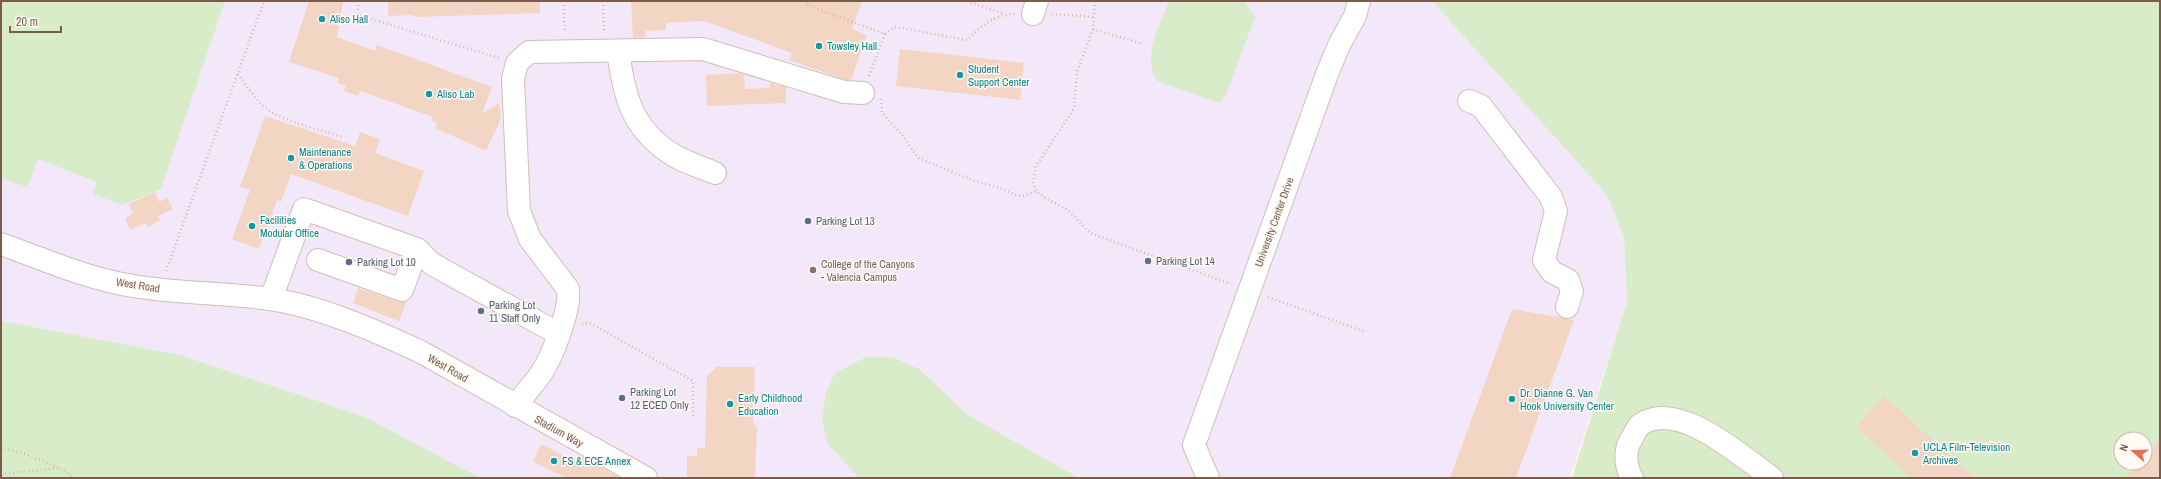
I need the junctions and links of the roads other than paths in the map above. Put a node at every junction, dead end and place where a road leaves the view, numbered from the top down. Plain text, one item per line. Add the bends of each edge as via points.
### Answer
1 (1359, 1) edge
2 (611, 45) junction
3 (863, 93) road end
4 (1469, 101) dead end
5 (716, 173) dead end
6 (1, 244) edge
7 (417, 249) junction
8 (318, 260) dead end
9 (271, 299) junction
10 (1567, 307) dead end
11 (559, 334) junction
12 (515, 406) junction
13 (646, 478) edge
14 (1208, 478) edge
15 (1632, 478) edge
16 (1772, 478) edge

1 - 14 street, University Center Drive via 1355,16 1327,74 1194,445
2 - 3 street via 703,49 844,92
2 - 5 street via 632,113 652,138 671,154
2 - 11 street via 523,58 513,79 519,211 530,239 568,289 570,299
4 - 10 street via 1481,106 1551,197 1556,211 1544,260 1552,272 1568,280 1572,291
6 - 9 street, West Road via 121,284
7 - 8 street via 402,290
7 - 9 street via 304,209
7 - 11 street via 432,264
9 - 12 street, West Road via 331,316 385,336 421,352
11 - 12 street via 541,374
12 - 13 street, Stadium Way
15 - 16 street via 1627,469 1627,444 1640,426 1656,418 1676,418 1699,427

